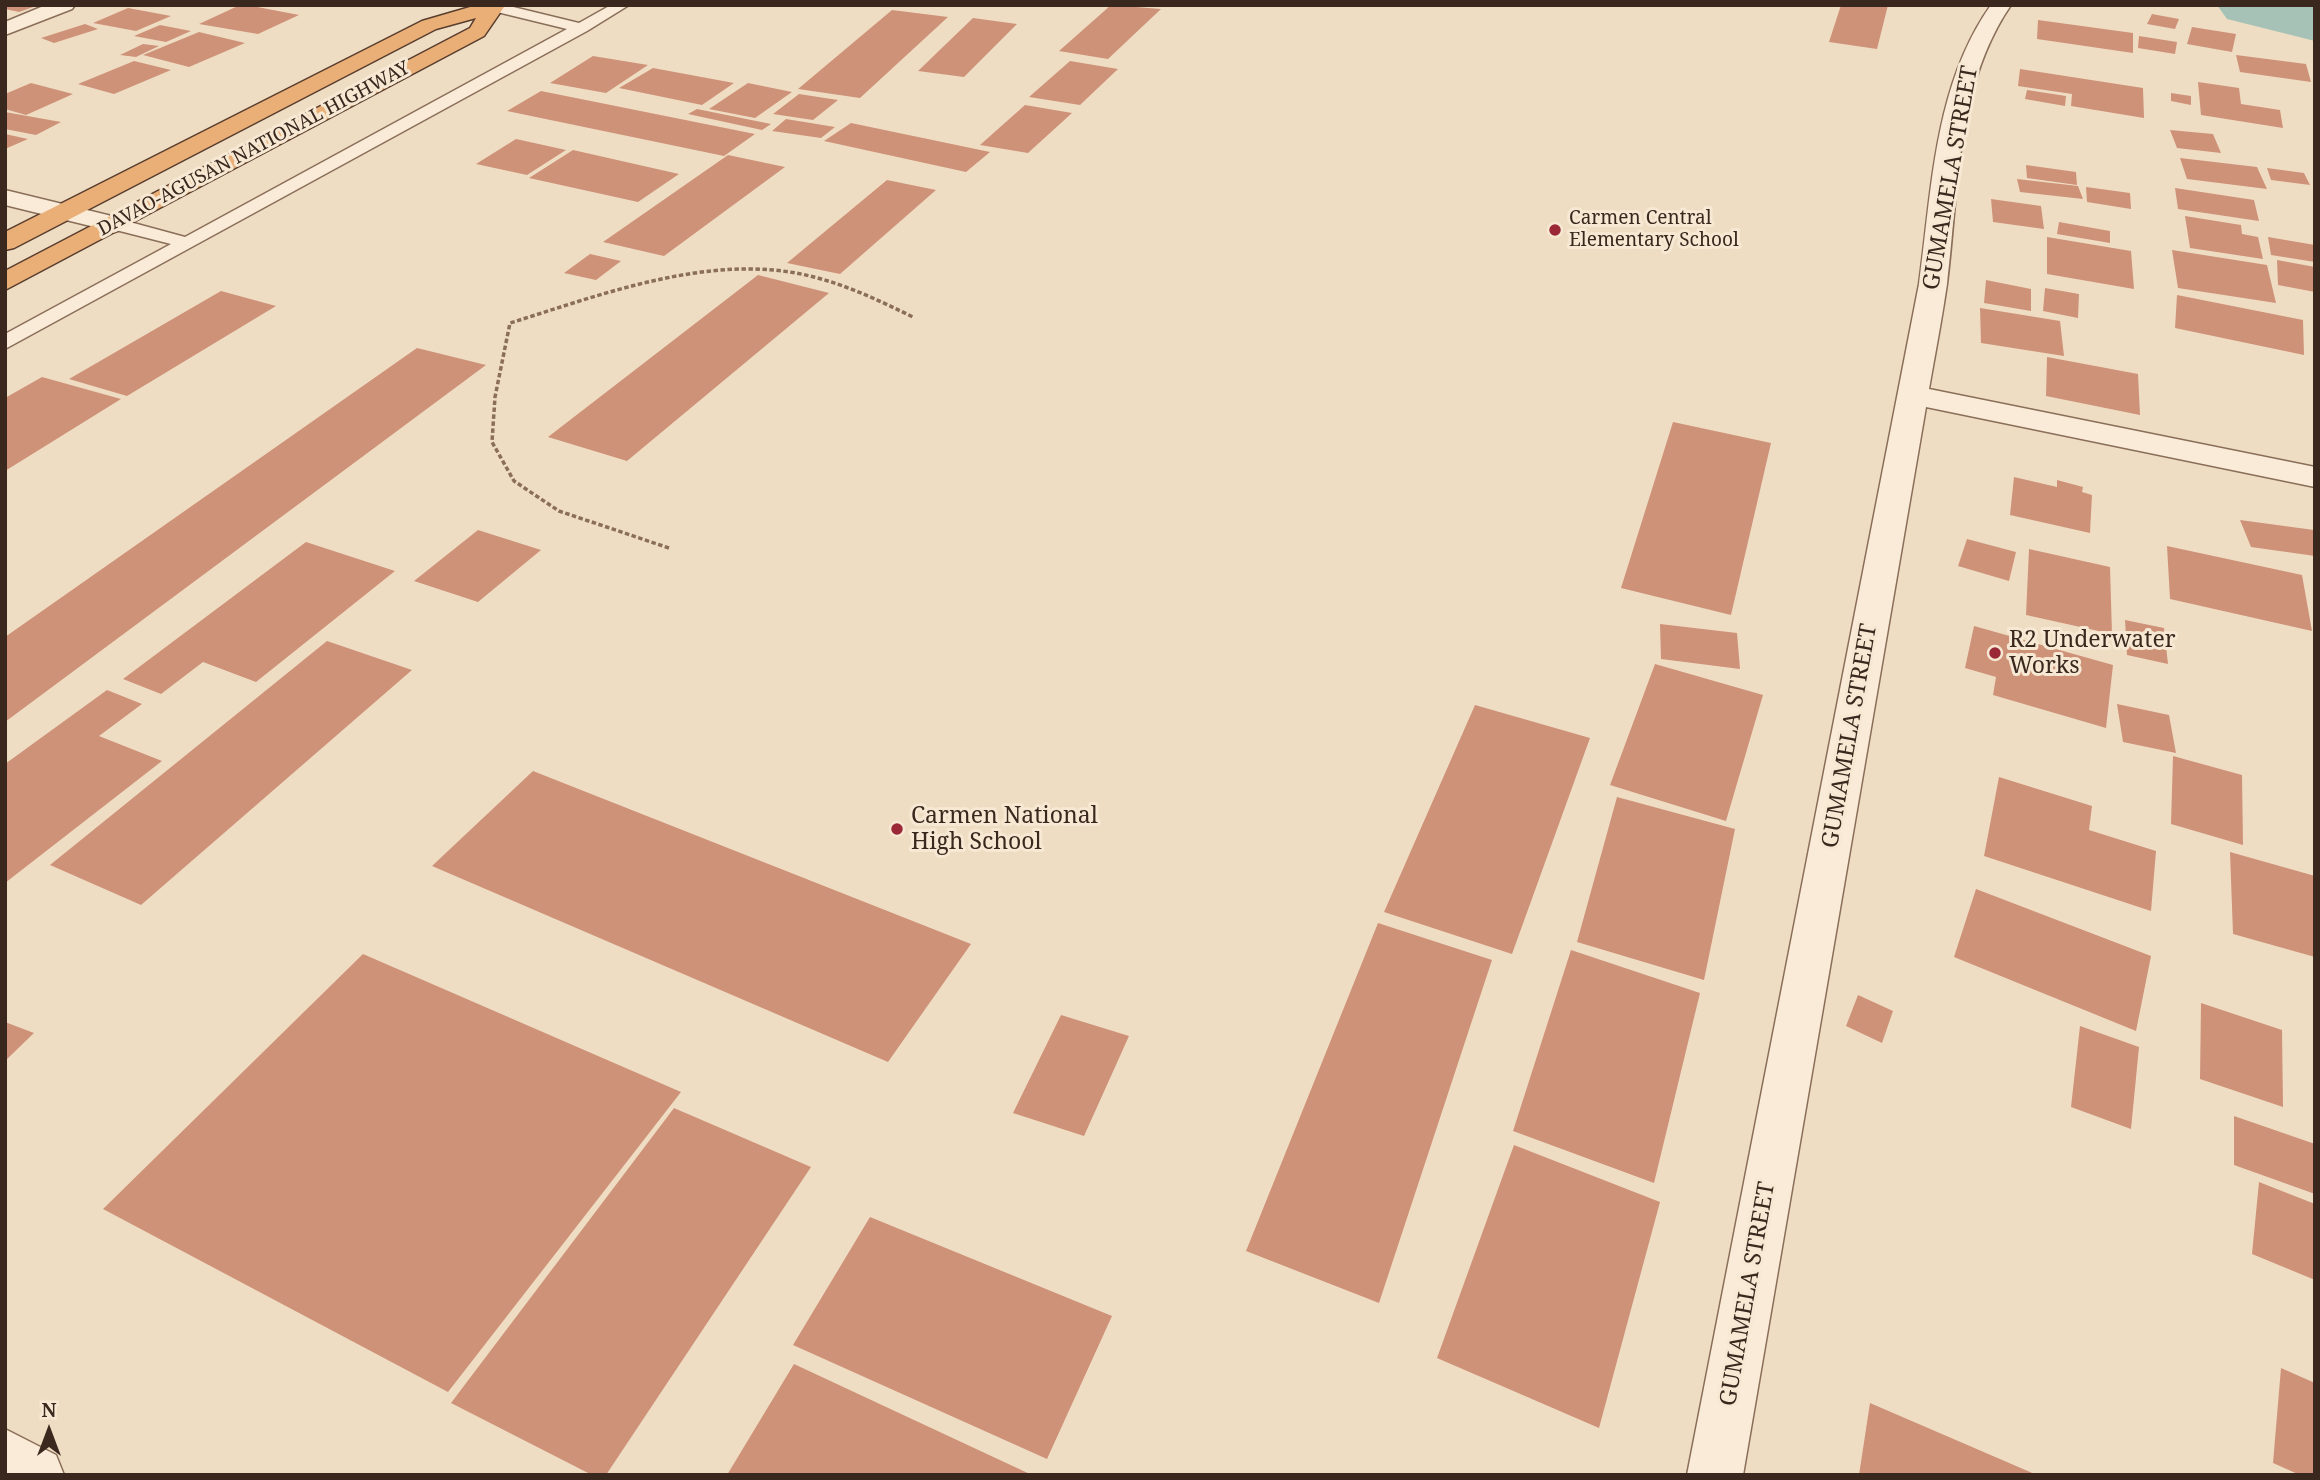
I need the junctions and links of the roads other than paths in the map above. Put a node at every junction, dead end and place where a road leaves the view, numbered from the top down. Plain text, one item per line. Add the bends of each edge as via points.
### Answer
1 (65, 5) edge
2 (622, 5) edge
3 (2001, 5) edge
4 (496, 6) edge
5 (582, 28) junction
6 (5, 29) edge
7 (5, 197) edge
8 (65, 212) junction
9 (115, 224) junction
10 (5, 242) edge
11 (188, 243) junction
12 (5, 282) edge
13 (5, 343) edge
14 (1913, 395) junction
15 (2315, 477) edge
16 (5, 1458) edge
17 (36, 1475) edge
18 (1715, 1475) edge

1 - 6 street
2 - 5 lane
3 - 14 street, GUMAMELA STREET via 1980,33 1969,62 1953,136
4 - 5 lane
4 - 8 highway, DAVAO-AGUSAN NATIONAL HIGHWAY via 429,25
4 - 9 highway, DAVAO-AGUSAN NATIONAL HIGHWAY via 477,32
5 - 11 lane
7 - 8 street
8 - 9 street
8 - 10 highway, DAVAO-AGUSAN NATIONAL HIGHWAY
9 - 11 lane
9 - 12 highway, DAVAO-AGUSAN NATIONAL HIGHWAY
11 - 13 lane
14 - 15 street
14 - 18 street, GUMAMELA STREET
16 - 17 street

